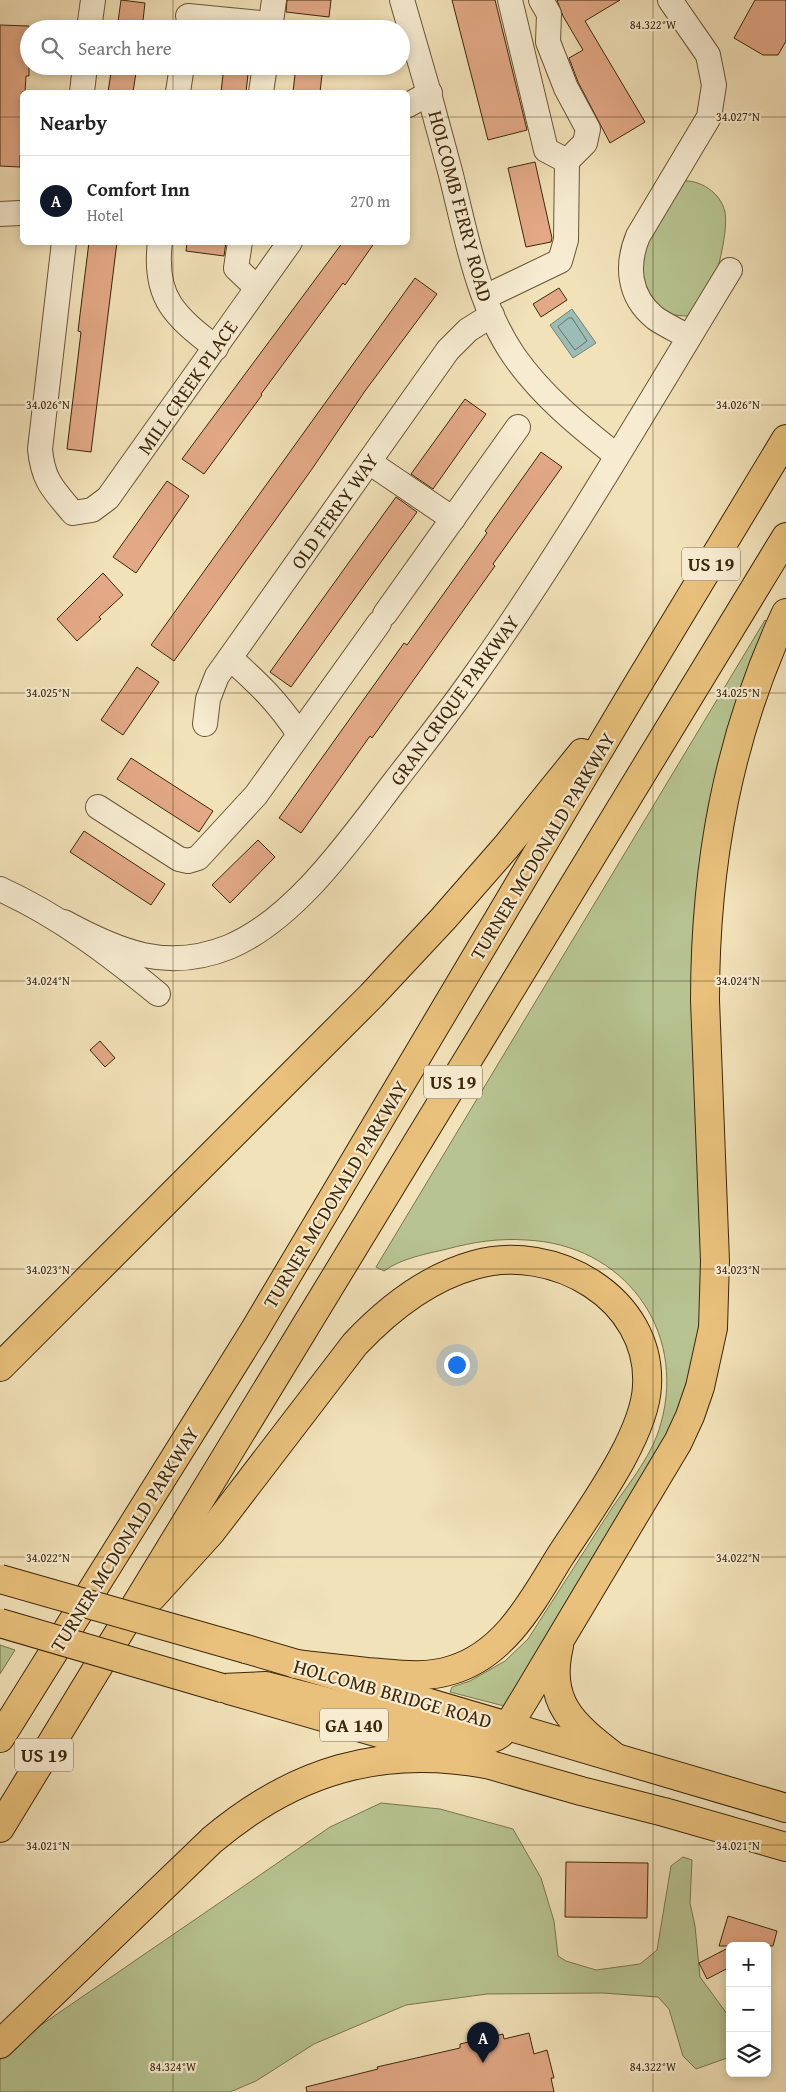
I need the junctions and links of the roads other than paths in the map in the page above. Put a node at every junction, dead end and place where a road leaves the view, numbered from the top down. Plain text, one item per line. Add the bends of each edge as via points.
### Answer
1 (93, 0) edge
2 (274, 0) edge
3 (402, 0) edge
4 (510, 0) edge
5 (541, 0) edge
6 (670, 0) edge
7 (188, 15) edge
8 (90, 20) edge
9 (223, 20) edge
10 (272, 20) edge
11 (408, 20) edge
12 (410, 27) edge
13 (548, 42) junction
14 (522, 47) junction
15 (84, 75) edge
16 (181, 75) edge
17 (264, 75) edge
18 (82, 90) edge
19 (178, 90) edge
20 (261, 90) edge
21 (430, 93) junction
22 (410, 104) edge
23 (568, 161) junction
24 (64, 245) edge
25 (160, 245) edge
26 (240, 245) edge
27 (288, 245) edge
28 (730, 270) dead end
29 (256, 288) junction
30 (488, 306) junction
31 (689, 337) junction
32 (216, 348) junction
33 (518, 427) dead end
34 (786, 439) edge
35 (617, 456) junction
36 (369, 462) junction
37 (453, 519) junction
38 (786, 537) edge
39 (786, 613) edge
40 (230, 658) junction
41 (635, 689) junction
42 (205, 724) dead end
43 (299, 734) junction
44 (98, 807) dead end
45 (0, 889) edge
46 (64, 922) junction
47 (158, 994) dead end
48 (0, 1367) edge
49 (0, 1579) edge
50 (0, 1623) edge
51 (567, 1626) junction
52 (120, 1628) junction
53 (295, 1664) junction
54 (222, 1688) junction
55 (507, 1726) junction
56 (0, 1738) edge
57 (616, 1758) junction
58 (486, 1764) junction
59 (786, 1808) edge
60 (0, 1828) edge
61 (786, 1847) edge
62 (0, 2044) edge

1 - 8 street
2 - 10 street
3 - 11 street, HOLCOMB FERRY ROAD
4 - 14 street
5 - 13 street via 549,14
6 - 31 street via 708,55 714,85 708,117 638,236 630,265 633,287 644,307
7 - 9 street
12 - 21 street, HOLCOMB FERRY ROAD
13 - 14 street
13 - 23 street via 566,88 588,129 586,143
14 - 23 street via 546,150
15 - 18 street
16 - 19 street
17 - 20 street
21 - 22 street
21 - 30 street, HOLCOMB FERRY ROAD via 475,270
23 - 30 street, OLD FERRY WAY via 566,240 560,261
24 - 32 street, MILL CREEK PLACE via 40,449 42,469 72,513 92,510 108,498
25 - 32 street via 161,286 171,307
26 - 29 street via 236,268
27 - 29 street, MILL CREEK PLACE
28 - 31 street, GRAN CRIQUE PARKWAY
29 - 32 street, MILL CREEK PLACE
30 - 35 street, HOLCOMB FERRY ROAD via 514,356 545,395
30 - 36 street, OLD FERRY WAY via 448,350
31 - 35 street, GRAN CRIQUE PARKWAY
33 - 37 street
34 - 41 main road, TURNER MCDONALD PARKWAY / US 19
35 - 46 street, GRAN CRIQUE PARKWAY via 544,572 446,716 339,853 283,912 230,946 179,959 152,958 123,951
36 - 37 street
36 - 40 street, OLD FERRY WAY
37 - 43 street
38 - 52 main road, TURNER MCDONALD PARKWAY / US 19
39 - 51 main road via 771,644 741,733 724,802 710,882 705,1000 715,1294 707,1357 690,1416 678,1442
40 - 42 street, OLD FERRY WAY via 211,687
40 - 43 street via 266,690
41 - 48 main road via 443,919 347,1020
41 - 56 main road, TURNER MCDONALD PARKWAY / US 19 via 254,1330
43 - 44 street via 249,803 193,861 179,859
45 - 46 street
46 - 47 street
49 - 53 main road, HOLCOMB BRIDGE ROAD / GA 140, bridge
50 - 54 main road, HOLCOMB BRIDGE ROAD / GA 140, bridge
51 - 55 main road
51 - 57 main road via 559,1645 556,1688 575,1724
52 - 53 main road via 194,1553 355,1344 407,1298 450,1273 504,1260 559,1268 608,1294 630,1320 644,1350 647,1386 643,1412 603,1489 509,1634 476,1660 433,1675 406,1676
52 - 60 main road, TURNER MCDONALD PARKWAY / US 19
53 - 55 main road, HOLCOMB BRIDGE ROAD / GA 140
54 - 55 main road via 266,1686 476,1740 493,1739
54 - 58 main road, HOLCOMB BRIDGE ROAD / GA 140
55 - 57 main road, HOLCOMB BRIDGE ROAD / GA 140
57 - 59 main road, HOLCOMB BRIDGE ROAD / GA 140
58 - 61 main road, HOLCOMB BRIDGE ROAD / GA 140
58 - 62 main road via 434,1758 374,1761 317,1776 274,1796 212,1840

